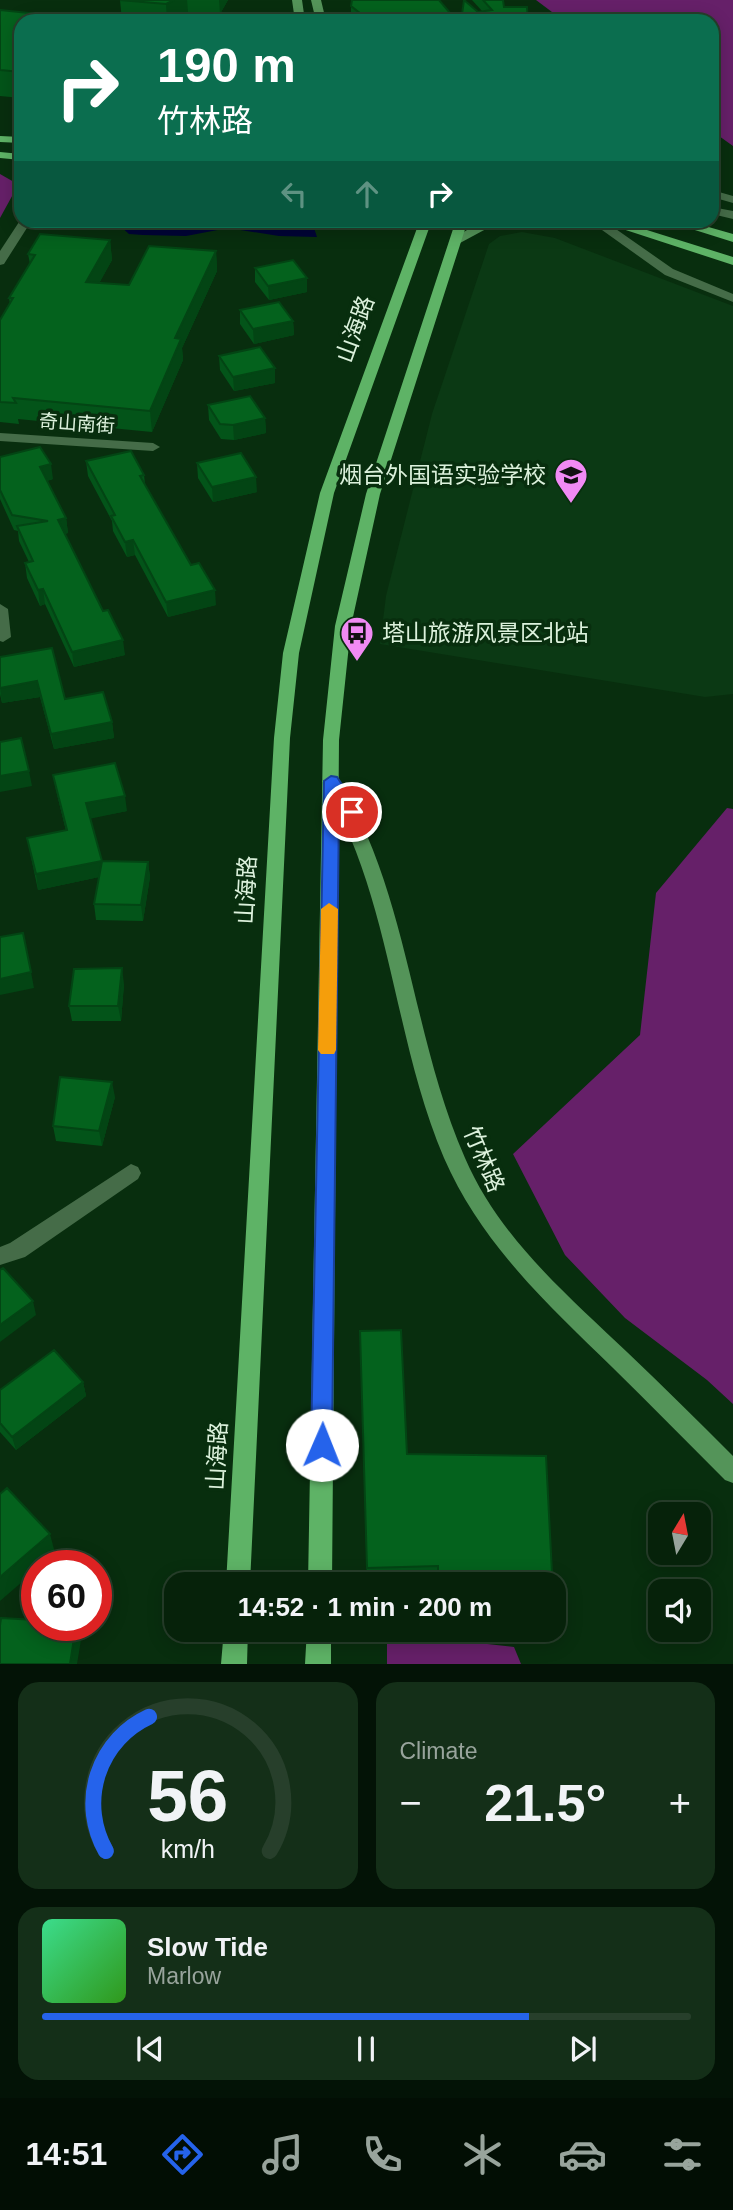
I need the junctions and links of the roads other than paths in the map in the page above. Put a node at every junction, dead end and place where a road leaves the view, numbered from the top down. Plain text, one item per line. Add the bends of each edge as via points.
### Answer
1 (21, 228) edge
2 (423, 228) edge
3 (460, 228) edge
4 (479, 228) edge
5 (606, 228) edge
6 (627, 228) edge
7 (697, 228) edge
8 (733, 238) edge
9 (456, 240) junction
10 (0, 261) edge
11 (733, 261) edge
12 (733, 298) edge
13 (0, 438) edge
14 (152, 447) dead end
15 (0, 609) edge
16 (3, 637) dead end
17 (331, 781) junction
18 (131, 1173) dead end
19 (0, 1256) edge
20 (733, 1472) edge
21 (239, 1572) edge
22 (320, 1572) edge
23 (235, 1642) edge
24 (319, 1642) edge
25 (234, 1664) edge
26 (318, 1664) edge

1 - 10 street
2 - 21 main road, 山海路 via 327,493 291,653 282,738
3 - 9 main road
4 - 9 main road
5 - 12 street via 669,272
6 - 11 main road
7 - 8 main road
9 - 17 main road via 373,494 343,625
13 - 14 street, 奇山南街
15 - 16 street
17 - 20 main road, 竹林路 via 352,812 380,885 421,1055 454,1157 478,1208 584,1325
17 - 22 main road
18 - 19 street via 17,1250
23 - 25 main road
24 - 26 main road

